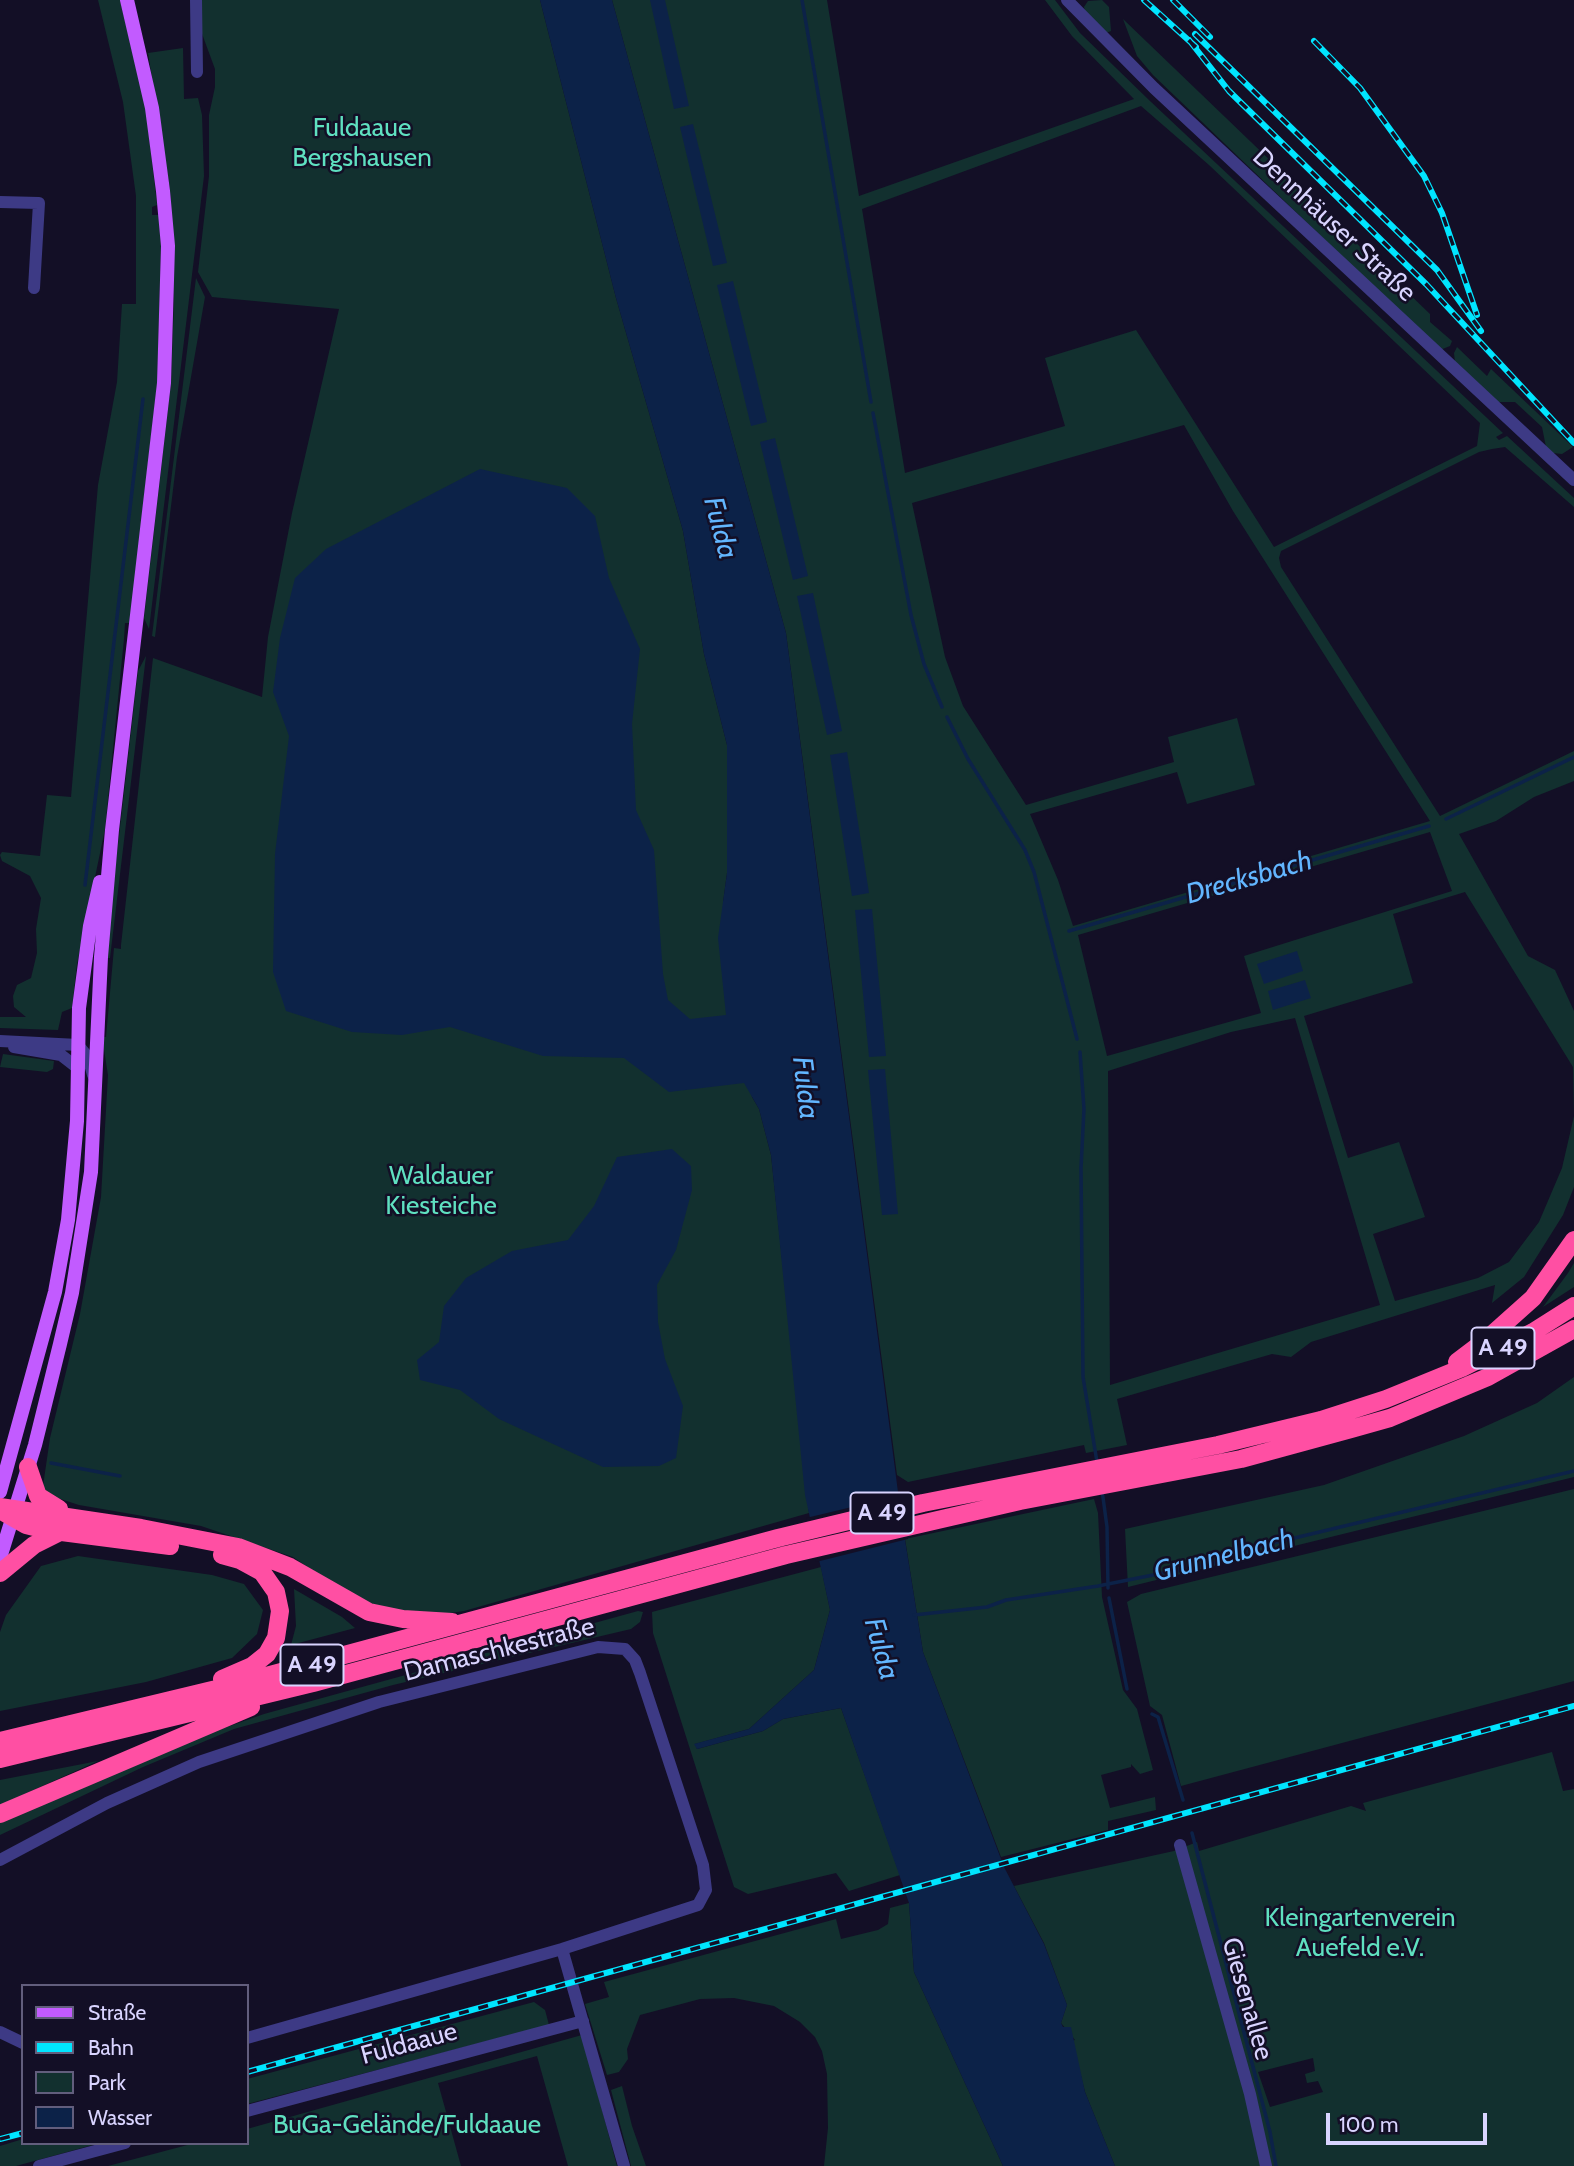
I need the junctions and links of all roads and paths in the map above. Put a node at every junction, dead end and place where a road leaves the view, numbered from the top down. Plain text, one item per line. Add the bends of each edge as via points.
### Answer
1 (127, 0) edge
2 (196, 0) edge
3 (1067, 0) edge
4 (197, 72) dead end
5 (0, 202) edge
6 (34, 288) dead end
7 (1574, 480) edge
8 (112, 830) junction
9 (0, 1043) edge
10 (78, 1045) junction
11 (79, 1069) junction
12 (96, 1086) junction
13 (1574, 1240) edge
14 (1574, 1306) edge
15 (1574, 1329) edge
16 (1429, 1382) junction
17 (1157, 1466) junction
18 (29, 1468) junction
19 (0, 1492) edge
20 (8, 1511) edge
21 (75, 1517) junction
22 (60, 1532) junction
23 (0, 1558) edge
24 (0, 1573) edge
25 (616, 1592) junction
26 (483, 1620) junction
27 (313, 1683) junction
28 (140, 1708) junction
29 (0, 1741) edge
30 (0, 1759) edge
31 (0, 1814) edge
32 (1180, 1845) dead end
33 (0, 1860) edge
34 (562, 1949) junction
35 (583, 2021) junction
36 (0, 2032) edge
37 (248, 2038) edge
38 (21, 2042) edge
39 (248, 2111) edge
40 (118, 2145) edge
41 (39, 2166) edge
42 (624, 2166) edge
43 (1266, 2166) edge

1 - 8 main road via 159,155 168,303 164,383
2 - 4 street
3 - 7 street, Dennhäuser Straße via 1134,69
5 - 6 street via 39,203
8 - 10 main road via 86,951
8 - 12 main road
9 - 10 street
9 - 11 street via 61,1055
10 - 11 main road
10 - 12 street via 88,1056
11 - 19 main road via 75,1168 55,1292
12 - 18 main road via 90,1172 74,1281
13 - 16 highway via 1520,1311
14 - 16 highway, A 49 via 1491,1355
15 - 17 highway, A 49 via 1488,1377 1390,1418 1241,1459
16 - 17 highway, A 49 via 1321,1420
17 - 25 highway, A 49 via 923,1503
18 - 20 main road
18 - 21 highway via 40,1499
20 - 21 highway
20 - 22 highway via 35,1528
20 - 23 main road
21 - 26 highway via 239,1547 290,1567 344,1600 385,1616 433,1622
22 - 24 highway via 34,1545
22 - 28 highway via 127,1538 240,1560 262,1572 276,1592 279,1630 259,1660 240,1672
25 - 26 highway, A 49
25 - 27 highway, A 49
26 - 28 highway, A 49
27 - 30 highway, A 49
27 - 31 highway
28 - 29 highway, A 49
32 - 43 street, Giesenallee
33 - 34 street, Damaschkestraße via 107,1803 199,1762 379,1702 617,1646 632,1656 640,1673 703,1865 706,1890 693,1909
34 - 35 street
34 - 37 street, Damaschkestraße
35 - 39 street, Fuldaaue
35 - 42 street
36 - 38 street
40 - 41 street

